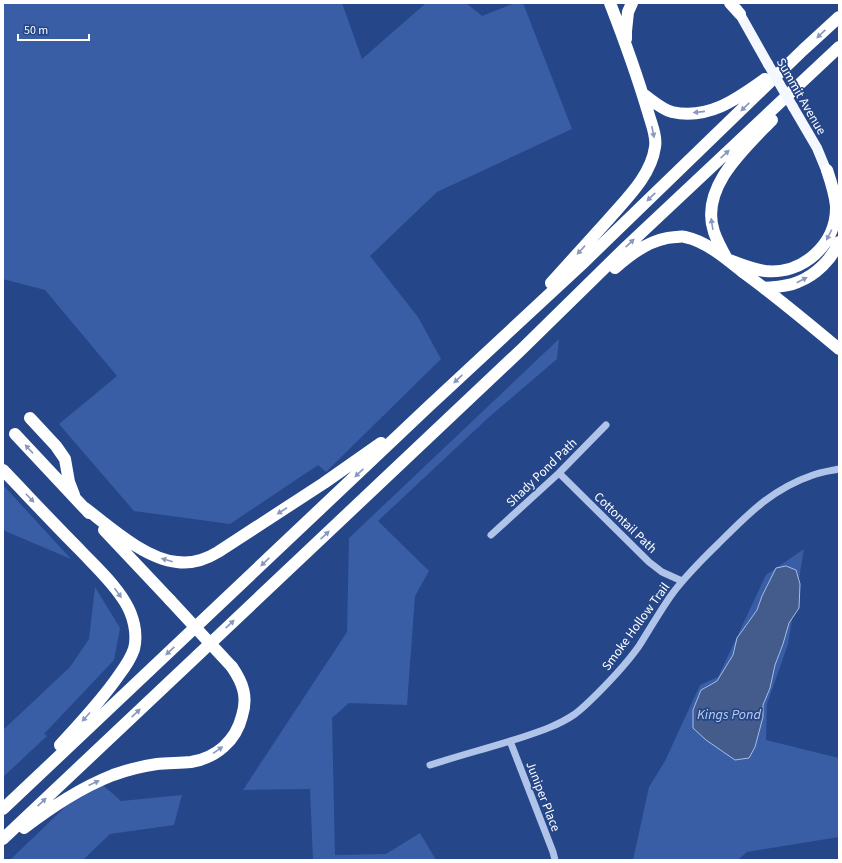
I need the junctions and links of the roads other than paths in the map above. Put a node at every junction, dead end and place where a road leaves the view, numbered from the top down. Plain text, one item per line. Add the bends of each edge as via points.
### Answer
1 (632, 3) edge
2 (730, 3) edge
3 (733, 3) edge
4 (613, 6) edge
5 (740, 14) junction
6 (839, 17) edge
7 (839, 47) edge
8 (627, 50) junction
9 (803, 50) junction
10 (839, 50) edge
11 (643, 94) junction
12 (827, 170) junction
13 (839, 207) edge
14 (839, 242) edge
15 (727, 259) junction
16 (764, 288) junction
17 (522, 349) junction
18 (839, 349) edge
19 (487, 353) junction
20 (428, 407) junction
21 (30, 418) dead end
22 (606, 425) dead end
23 (15, 434) dead end
24 (839, 469) edge
25 (3, 470) edge
26 (559, 473) junction
27 (75, 498) junction
28 (85, 508) junction
29 (491, 535) dead end
30 (682, 581) junction
31 (510, 741) junction
32 (430, 765) dead end
33 (3, 805) edge
34 (3, 808) edge
35 (3, 839) edge
36 (3, 842) edge
37 (555, 860) edge

1 - 8 highway via 628,12
2 - 5 highway
3 - 5 main road, Summit Avenue
4 - 8 highway
5 - 12 main road, Summit Avenue, bridge
6 -> 9 highway
17 -> 7 highway via 625,248
8 - 11 highway
9 -> 11 highway via 729,104 712,110 698,113 671,111
9 -> 19 highway
15 -> 10 highway via 713,231 710,213 719,183 737,157
11 -> 19 highway via 654,131 655,146 646,173 587,244
12 - 13 main road, Summit Avenue
12 -> 15 highway via 836,207 834,227 814,256 788,270 774,271 751,268
16 -> 14 highway via 785,286 814,274 836,250
15 - 16 highway
15 - 17 highway via 698,241 684,237 655,241 625,259
16 - 18 highway
35 -> 17 highway
19 -> 20 highway
20 -> 28 highway via 324,483 218,552 199,561 176,562 160,558 129,541
20 -> 34 highway
21 - 27 highway via 65,459
22 - 26 street, Shady Pond Path
27 -> 23 highway
24 - 30 street, Smoke Hollow Trail via 813,475 775,493 744,518
25 -> 33 highway via 114,587 131,614 135,637 131,657 108,692
26 - 29 street, Shady Pond Path
26 - 30 street, Cottontail Path via 649,562 662,572
27 - 28 highway
36 -> 28 highway, bridge via 64,799 98,781 146,766 191,762 212,755 230,741 244,712 244,692 232,667
30 - 31 street, Smoke Hollow Trail via 627,661 588,703 563,722
31 - 32 street, Smoke Hollow Trail
31 - 37 street, Juniper Place

